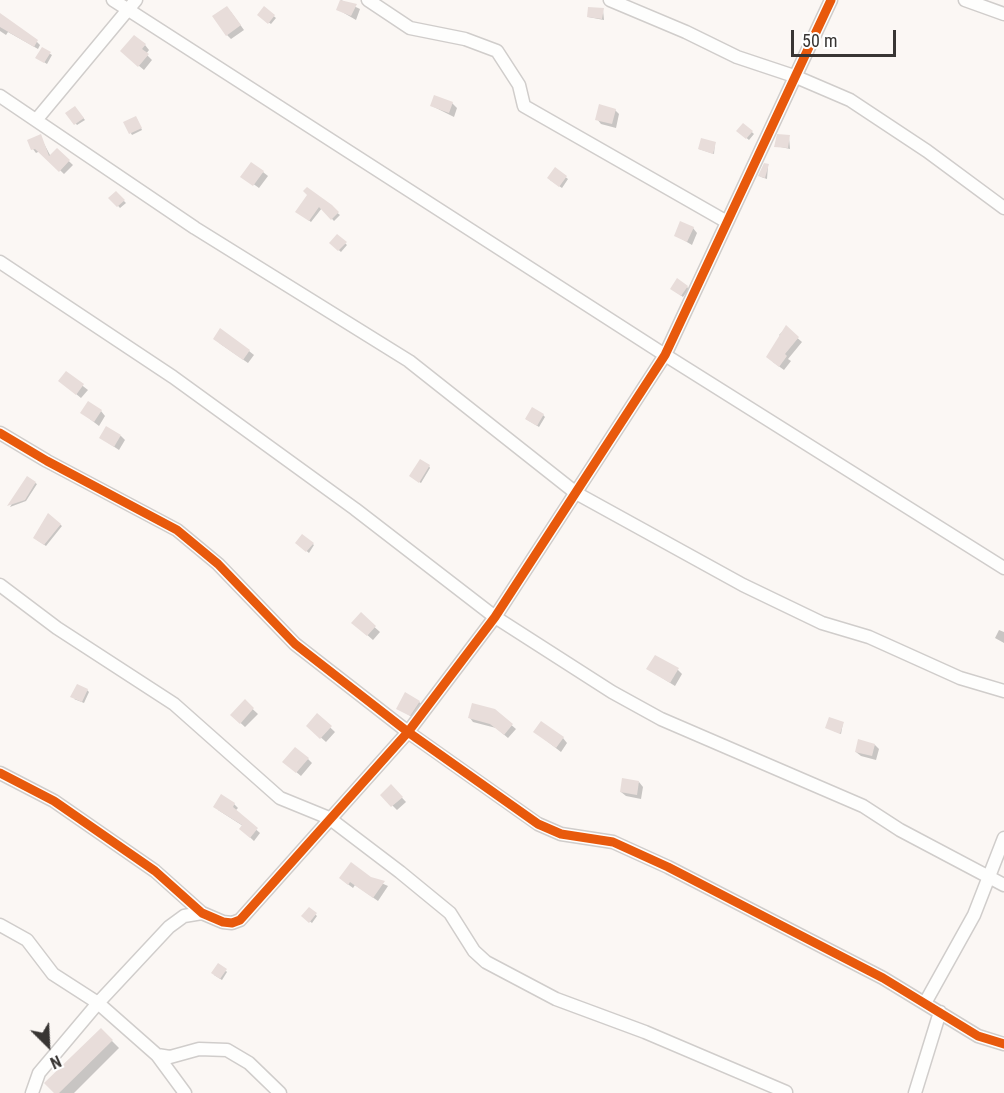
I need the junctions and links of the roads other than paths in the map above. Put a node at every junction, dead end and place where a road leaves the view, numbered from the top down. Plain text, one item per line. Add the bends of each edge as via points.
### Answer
1 (114, 0) edge
2 (368, 0) edge
3 (610, 0) edge
4 (831, 0) edge
5 (965, 0) edge
6 (133, 5) edge
7 (1004, 14) edge
8 (794, 75) junction
9 (0, 96) edge
10 (37, 119) junction
11 (1004, 208) edge
12 (727, 222) junction
13 (0, 262) edge
14 (665, 355) junction
15 (0, 433) edge
16 (576, 494) junction
17 (1004, 568) edge
18 (0, 585) edge
19 (495, 617) junction
20 (1004, 691) edge
21 (408, 732) junction
22 (0, 773) edge
23 (329, 818) junction
24 (1004, 838) edge
25 (990, 876) junction
26 (1004, 885) edge
27 (202, 913) junction
28 (0, 925) edge
29 (925, 1003) junction
30 (98, 1004) junction
31 (940, 1012) junction
32 (1004, 1044) edge
33 (157, 1056) junction
34 (786, 1092) edge
35 (32, 1093) edge
36 (185, 1093) edge
37 (280, 1093) edge
38 (915, 1093) edge

1 - 6 street
2 - 12 street via 411,28 465,39 497,51 519,85 524,106
3 - 8 street via 737,57
4 - 8 street
5 - 7 street
6 - 10 street
6 - 14 street
8 - 11 street via 850,100
8 - 12 street
9 - 10 street
10 - 16 street via 195,228 409,361
12 - 14 street
13 - 19 street via 173,376
14 - 16 street
14 - 17 street
15 - 21 street via 177,530 218,564 295,644
16 - 19 street
16 - 20 street via 743,585 822,623 869,637 960,678
18 - 23 street via 57,628 174,704 280,798
19 - 21 street
19 - 25 street via 661,719 863,806 900,830
21 - 23 street
21 - 29 street via 538,824 561,834 613,842 668,867
22 - 27 street via 63,807 155,871
23 - 27 street via 240,920 232,923
23 - 34 street via 450,913 474,951 486,962 556,999
24 - 25 street
25 - 26 street
25 - 29 street via 974,915
27 - 30 street via 184,916 169,927
28 - 30 street via 27,940 53,974
29 - 31 street
30 - 33 street
30 - 35 street via 39,1073
31 - 32 street via 978,1036
31 - 38 street
33 - 36 street
33 - 37 street via 170,1057 200,1049 227,1050 249,1063

